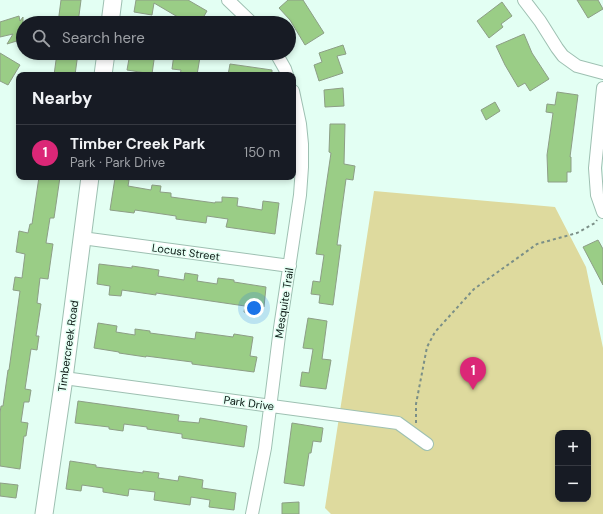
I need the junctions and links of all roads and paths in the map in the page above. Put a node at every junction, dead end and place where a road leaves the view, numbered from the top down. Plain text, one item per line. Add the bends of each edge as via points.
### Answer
1 (113, 0) edge
2 (228, 0) edge
3 (524, 0) edge
4 (111, 16) edge
5 (245, 16) edge
6 (105, 60) edge
7 (280, 60) edge
8 (103, 72) edge
9 (286, 72) edge
10 (603, 73) edge
11 (603, 88) edge
12 (296, 124) edge
13 (90, 180) edge
14 (602, 211) edge
15 (82, 238) junction
16 (290, 266) junction
17 (64, 378) junction
18 (269, 406) junction
19 (415, 435) junction
20 (427, 444) dead end
21 (44, 514) edge
22 (252, 514) edge

1 - 4 street
2 - 5 street
3 - 10 street via 563,56 577,66
6 - 8 street
7 - 9 street
11 - 14 street via 594,168
12 - 16 street, Mesquite Trail via 302,144 302,167
13 - 15 street, Timbercreek Road
14 - 19 path via 595,223 577,233 538,244 474,289 435,332 427,347 416,404
15 - 16 street, Locust Street
15 - 17 street, Timbercreek Road
16 - 18 street, Mesquite Trail
17 - 18 street, Park Drive
17 - 21 street, Timbercreek Road
18 - 19 street, Park Drive via 398,423
18 - 22 street, Mesquite Trail via 265,448
19 - 20 street, Park Drive

